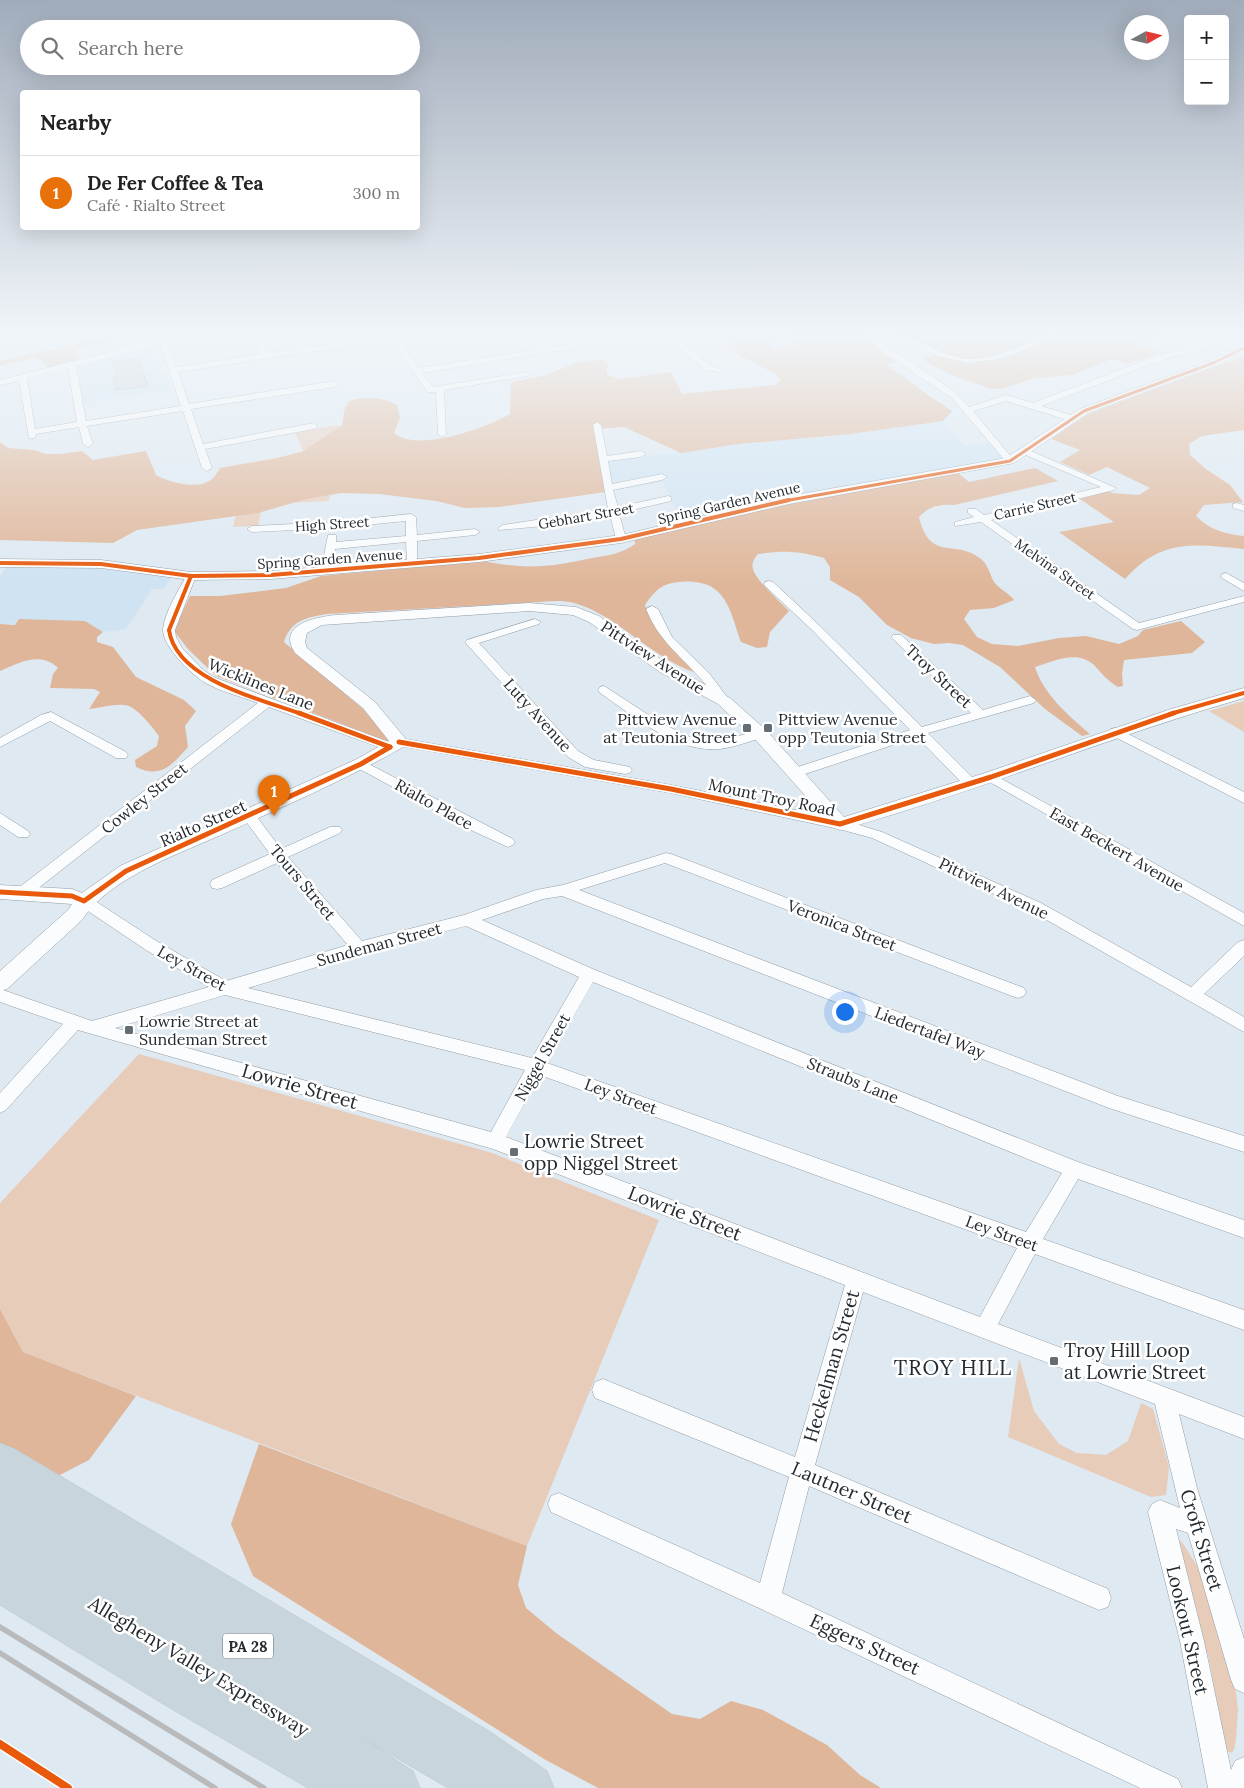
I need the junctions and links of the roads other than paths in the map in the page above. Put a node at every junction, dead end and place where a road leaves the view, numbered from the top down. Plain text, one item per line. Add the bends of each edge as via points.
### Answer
1 (29, 417) edge
2 (81, 417) edge
3 (124, 417) edge
4 (189, 417) edge
5 (439, 417) edge
6 (974, 417) edge
7 (1071, 418) edge
8 (82, 424) junction
9 (597, 425) dead end
10 (314, 426) dead end
11 (442, 434) dead end
12 (88, 444) dead end
13 (200, 447) junction
14 (1024, 451) junction
15 (641, 454) dead end
16 (603, 459) junction
17 (1010, 461) junction
18 (207, 468) dead end
19 (662, 477) dead end
20 (608, 488) junction
21 (668, 499) dead end
22 (972, 512) dead end
23 (614, 513) junction
24 (982, 518) junction
25 (334, 522) junction
26 (959, 524) dead end
27 (252, 528) dead end
28 (503, 528) dead end
29 (474, 532) dead end
30 (412, 538) junction
31 (621, 539) junction
32 (331, 546) junction
33 (0, 563) edge
34 (412, 564) junction
35 (326, 571) junction
36 (191, 576) junction
37 (1226, 576) dead end
38 (769, 584) dead end
39 (1244, 588) edge
40 (1244, 599) edge
41 (652, 609) dead end
42 (535, 622) dead end
43 (897, 637) dead end
44 (604, 690) dead end
45 (1244, 693) edge
46 (1030, 700) dead end
47 (724, 701) junction
48 (267, 702) junction
49 (981, 715) junction
50 (919, 732) junction
51 (1116, 732) junction
52 (760, 734) junction
53 (0, 743) edge
54 (395, 745) junction
55 (121, 755) dead end
56 (361, 764) junction
57 (794, 773) junction
58 (991, 777) junction
59 (970, 783) junction
60 (671, 789) junction
61 (1244, 798) edge
62 (249, 816) junction
63 (0, 818) edge
64 (840, 824) junction
65 (334, 830) dead end
66 (23, 834) dead end
67 (508, 842) dead end
68 (279, 856) junction
69 (666, 858) joint
70 (217, 884) dead end
71 (563, 890) junction
72 (0, 892) edge
73 (22, 893) junction
74 (84, 901) junction
75 (467, 920) junction
76 (1244, 920) edge
77 (1244, 946) edge
78 (359, 948) junction
79 (589, 974) junction
80 (224, 988) junction
81 (4, 992) edge
82 (1018, 992) dead end
83 (1192, 996) junction
84 (84, 1025) junction
85 (1244, 1026) edge
86 (536, 1066) junction
87 (0, 1105) edge
88 (495, 1141) junction
89 (1244, 1144) edge
90 (1074, 1169) junction
91 (1244, 1229) edge
92 (1030, 1243) junction
93 (857, 1279) junction
94 (1244, 1320) edge
95 (986, 1328) junction
96 (603, 1390) dead end
97 (1164, 1398) junction
98 (1244, 1428) edge
99 (0, 1464) edge
100 (802, 1471) junction
101 (0, 1503) edge
102 (559, 1504) dead end
103 (1197, 1525) junction
104 (0, 1546) edge
105 (0, 1580) edge
106 (1099, 1598) dead end
107 (768, 1599) junction
108 (1243, 1673) edge
109 (1244, 1770) edge
110 (356, 1788) edge
111 (396, 1788) edge
112 (495, 1788) edge
113 (530, 1788) edge
114 (1169, 1788) edge
115 (1221, 1788) edge
116 (1237, 1788) edge

1 - 8 street via 32,434
2 - 8 street
3 - 8 street
4 - 13 street
5 - 11 street
6 - 17 street
7 - 14 street, Spring Garden Avenue
8 - 12 street
9 - 16 street
10 - 13 street
13 - 18 street
14 - 17 street, Spring Garden Avenue
14 - 24 street, Carrie Street via 1111,488
15 - 16 street
16 - 20 street
17 - 31 street, Spring Garden Avenue via 789,500
19 - 20 street
20 - 23 street
21 - 23 street, Gebhart Street
22 - 24 street, Melvina Street
23 - 28 street, Gebhart Street
23 - 31 street
24 - 26 street, Carrie Street
24 - 40 street, Melvina Street via 1137,627
25 - 27 street, High Street
25 - 30 street, High Street via 411,517
25 - 32 street
29 - 30 street
30 - 32 street
30 - 34 street
31 - 34 street, Spring Garden Avenue
32 - 35 street
33 - 36 street, Spring Garden Avenue via 101,564
34 - 35 street, Spring Garden Avenue
35 - 36 street, Spring Garden Avenue
36 - 48 street, Wicklines Lane via 169,630 180,654 209,680
37 - 39 street
38 - 50 street
41 - 47 street via 672,646 706,676
42 - 60 street, Luty Avenue via 471,642 573,754 590,764 656,776 668,782
43 - 49 street, Troy Street
44 - 52 street via 677,737 697,744 722,744
45 - 51 street, Mount Troy Road
46 - 49 street
47 - 52 street, Pittview Avenue
47 - 54 street, Pittview Avenue via 665,669 594,619 576,611 529,607 336,619 316,622 301,630 296,639 300,650 369,705
48 - 54 street, Wicklines Lane
48 - 73 street, Cowley Street
49 - 50 street
50 - 57 street
50 - 59 street
51 - 58 street, Mount Troy Road
51 - 61 street
52 - 57 street, Pittview Avenue
53 - 55 street via 51,716
54 - 56 street, Rialto Street
54 - 60 street, Mount Troy Road
56 - 62 street, Rialto Street
56 - 67 street, Rialto Place
57 - 64 street, Pittview Avenue
58 - 59 street, Mount Troy Road
58 - 76 street, East Beckert Avenue
59 - 64 street, Mount Troy Road
60 - 64 street, Mount Troy Road
62 - 68 street, Tours Street
62 - 74 street, Rialto Street via 126,871
63 - 66 street
64 - 83 street, Pittview Avenue via 878,835 1028,902
65 - 68 street
68 - 70 street
68 - 78 street, Tours Street
69 - 71 street, Sundeman Street
69 - 82 street, Veronica Street
71 - 75 street, Sundeman Street via 541,894
71 - 89 street, Liedertafel Way via 1115,1103
72 - 73 street, Ley Street
73 - 74 street, Ley Street via 72,896
74 - 80 street, Ley Street
74 - 81 street, Rialto Street
75 - 78 street, Sundeman Street
75 - 79 street, Straubs Lane
77 - 83 street
78 - 80 street, Sundeman Street
79 - 86 street, Niggel Street
79 - 90 street, Straubs Lane
80 - 84 street, Sundeman Street
80 - 86 street, Ley Street
81 - 84 street, Lowrie Street
83 - 85 street, Pittview Avenue
84 - 87 street
84 - 88 street, Lowrie Street
86 - 88 street, Niggel Street
86 - 92 street, Ley Street
88 - 93 street, Lowrie Street
90 - 91 street, Straubs Lane
90 - 92 street
92 - 94 street, Ley Street
92 - 95 street
93 - 95 street, Lowrie Street
93 - 100 street, Heckelman Street
95 - 97 street, Lowrie Street
96 - 100 street, Lautner Street
97 - 98 street, Lowrie Street
97 - 103 street, Croft Street
99 - 113 highway via 472,1748
100 - 106 street, Lautner Street
100 - 107 street, Heckelman Street
101 - 112 highway, PA 28
102 - 107 street, Eggers Street
103 - 108 street, Croft Street
103 - 115 street, Lookout Street via 1160,1512 1192,1641
104 - 111 highway, Allegheny Valley Expressway / PA 28 via 299,1725
105 - 110 highway via 186,1692
107 - 114 street, Eggers Street
109 - 116 street

